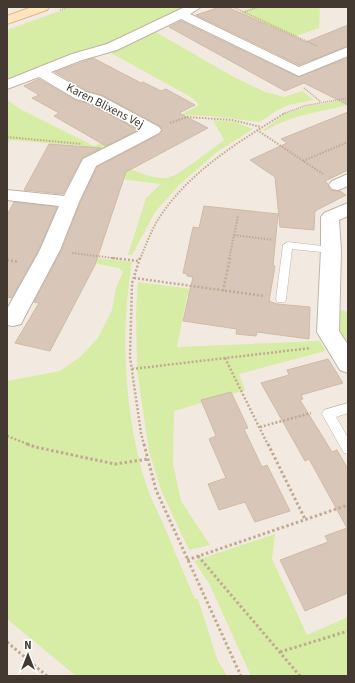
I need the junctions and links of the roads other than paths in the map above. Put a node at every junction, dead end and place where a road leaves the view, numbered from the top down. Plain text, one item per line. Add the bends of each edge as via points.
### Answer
1 (43, 7) edge
2 (194, 7) edge
3 (181, 14) junction
4 (7, 20) edge
5 (343, 53) edge
6 (41, 72) junction
7 (7, 85) edge
8 (7, 195) edge
9 (70, 202) junction
10 (348, 209) edge
11 (331, 250) junction
12 (281, 299) road end
13 (7, 317) edge
14 (348, 364) edge
15 (348, 408) edge
16 (348, 449) edge

1 - 4 street
2 - 3 street, Karen Blixens Vej
3 - 5 street via 299,72
3 - 6 street, Karen Blixens Vej via 112,47 77,57
6 - 7 street, Karen Blixens Vej
6 - 9 street, Karen Blixens Vej via 81,96 96,99 153,130 89,163
8 - 9 street
9 - 13 street, Karen Blixens Vej via 50,250 13,318
10 - 11 street via 330,217
11 - 12 lane via 288,245
11 - 14 street via 328,332
15 - 16 lane via 328,414

